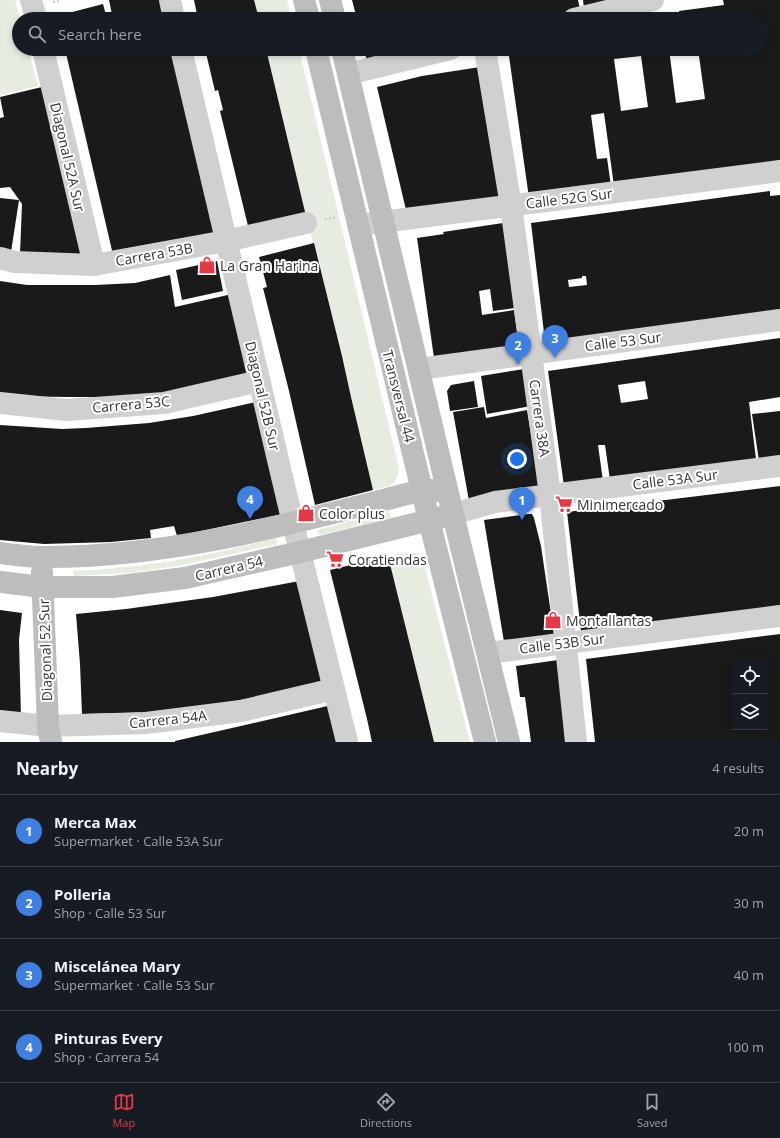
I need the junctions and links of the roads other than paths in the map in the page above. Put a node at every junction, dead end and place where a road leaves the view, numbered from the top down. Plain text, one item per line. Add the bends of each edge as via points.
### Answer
1 (31, 0) edge
2 (170, 0) edge
3 (304, 0) edge
4 (330, 0) edge
5 (653, 0) edge
6 (34, 12) edge
7 (173, 12) edge
8 (307, 12) edge
9 (333, 12) edge
10 (603, 12) edge
11 (45, 56) edge
12 (183, 56) edge
13 (318, 56) edge
14 (344, 56) edge
15 (421, 56) edge
16 (486, 56) edge
17 (348, 74) junction
18 (780, 171) edge
19 (510, 206) junction
20 (383, 222) junction
21 (306, 223) dead end
22 (358, 225) junction
23 (226, 240) junction
24 (0, 258) edge
25 (94, 265) junction
26 (780, 320) edge
27 (531, 353) junction
28 (418, 369) junction
29 (259, 381) junction
30 (0, 403) edge
31 (780, 466) edge
32 (422, 490) junction
33 (550, 495) junction
34 (452, 507) junction
35 (429, 520) junction
36 (293, 522) junction
37 (300, 552) junction
38 (0, 553) edge
39 (41, 557) junction
40 (0, 582) edge
41 (42, 587) junction
42 (780, 616) edge
43 (565, 644) junction
44 (488, 653) junction
45 (334, 689) junction
46 (0, 721) edge
47 (50, 734) edge
48 (347, 742) edge
49 (485, 742) edge
50 (509, 742) edge
51 (576, 742) edge

1 - 6 street
2 - 7 street
3 - 8 street
4 - 9 street
5 - 10 street
11 - 25 street, Diagonal 52A Sur
12 - 23 street, Diagonal 52B Sur
13 - 22 street, Transversal 44
14 - 17 street, Transversal 44
15 - 17 street
16 - 19 street, Carrera 38A
17 - 20 street, Transversal 44
18 - 19 street, Calle 52G Sur
19 - 20 street, Calle 52G Sur
19 - 27 street, Carrera 38A
20 - 22 street, Calle 52G Sur
20 - 28 street, Transversal 44
21 - 23 street, Carrera 53B
22 - 32 street, Transversal 44
23 - 25 street, Carrera 53B
23 - 29 street, Diagonal 52B Sur
24 - 25 street, Carrera 53B via 15,262
26 - 27 street, Calle 53 Sur
27 - 28 street, Calle 53 Sur
27 - 33 street, Carrera 38A
28 - 34 street, Transversal 44
29 - 30 street, Carrera 53C via 164,403 67,410
29 - 36 street, Diagonal 52B Sur
31 - 33 street, Calle 53A Sur
32 - 34 street via 437,491 446,496
32 - 35 street, Transversal 44
32 - 36 street
33 - 34 street, Calle 53A Sur
33 - 43 street, Carrera 38A
34 - 35 street, Carrera 54
34 - 44 street, Transversal 44
35 - 37 street, Carrera 54
35 - 49 street, Transversal 44
36 - 37 street, Diagonal 52B Sur
36 - 39 street via 183,546 114,554
37 - 41 street, Carrera 54 via 185,578 112,587
37 - 45 street, Diagonal 52B Sur
38 - 39 street
39 - 41 street, Diagonal 52 Sur
40 - 41 street, Carrera 54
41 - 47 street, Diagonal 52 Sur
42 - 43 street, Calle 53B Sur
43 - 44 street, Calle 53B Sur
43 - 51 street, Carrera 38A
44 - 50 street, Transversal 44
45 - 47 street, Carrera 54A via 240,711
45 - 48 street, Diagonal 52B Sur
46 - 47 street, Carrera 54A

